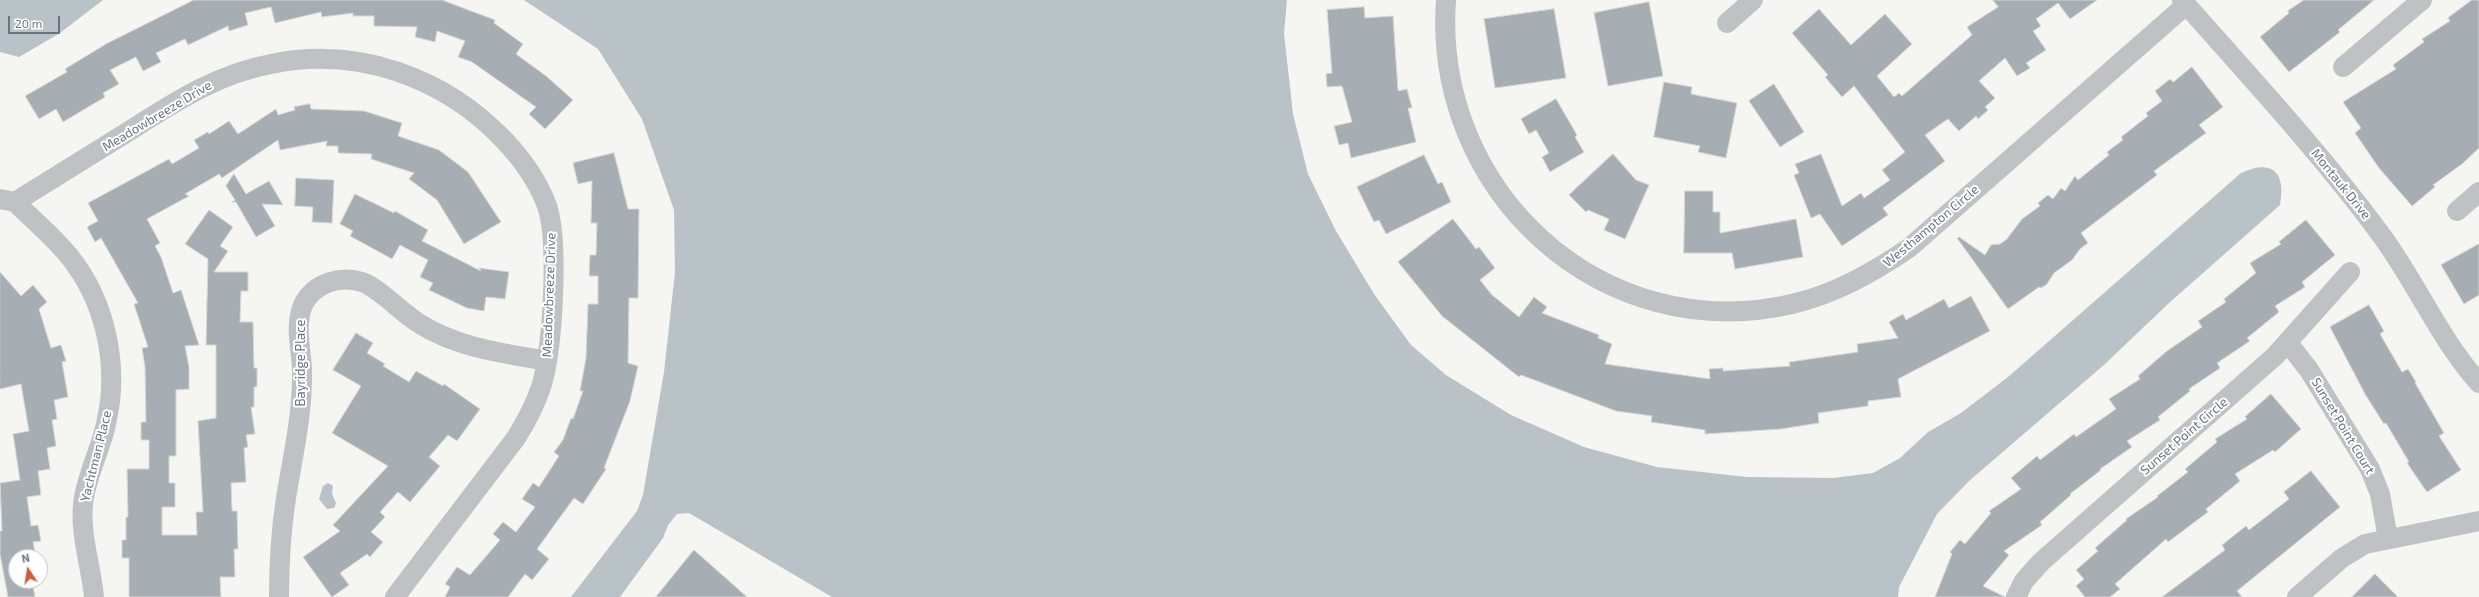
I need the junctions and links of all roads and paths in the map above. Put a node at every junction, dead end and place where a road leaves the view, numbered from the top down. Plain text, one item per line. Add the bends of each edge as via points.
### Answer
1 (1446, 0) edge
2 (1753, 0) edge
3 (2422, 0) edge
4 (2184, 2) edge
5 (1727, 22) dead end
6 (2343, 67) dead end
7 (2479, 192) edge
8 (8, 201) edge
9 (2457, 211) dead end
10 (2350, 272) dead end
11 (2288, 343) junction
12 (547, 361) junction
13 (2479, 383) edge
14 (2479, 522) edge
15 (2388, 539) junction
16 (94, 597) edge
17 (279, 597) edge
18 (395, 597) edge
19 (2016, 597) edge
20 (2297, 597) edge

1 - 4 street, Westhampton Circle via 1444,25 1447,63 1462,125 1494,185 1522,221 1550,247 1582,269 1616,287 1652,300 1715,310 1753,310 1791,304 1851,284 1877,270 1909,248
2 - 5 street
3 - 6 street
4 - 13 street, Montauk Drive via 2344,185 2383,238 2457,356
7 - 9 street
8 - 12 street, Meadowbreeze Drive via 189,94 234,73 270,64 320,59 352,60 398,71 438,88 490,125 515,151 543,195 551,222 553,250
8 - 16 street, Yachtman Place via 51,235 70,256 98,306 106,334 111,362 108,419 86,488 82,515
10 - 11 street, Sunset Point Circle
11 - 15 street, Sunset Point Court via 2309,370 2370,468 2380,494
11 - 19 street, Sunset Point Circle via 2041,562 2024,581
12 - 17 street, Bayridge Place via 462,344 434,332 362,282 344,279 332,281 311,294 304,303 299,327 302,369 300,414 286,499
12 - 18 street, Meadowbreeze Drive via 541,386 516,438
14 - 15 street
15 - 20 street via 2365,544 2353,550

